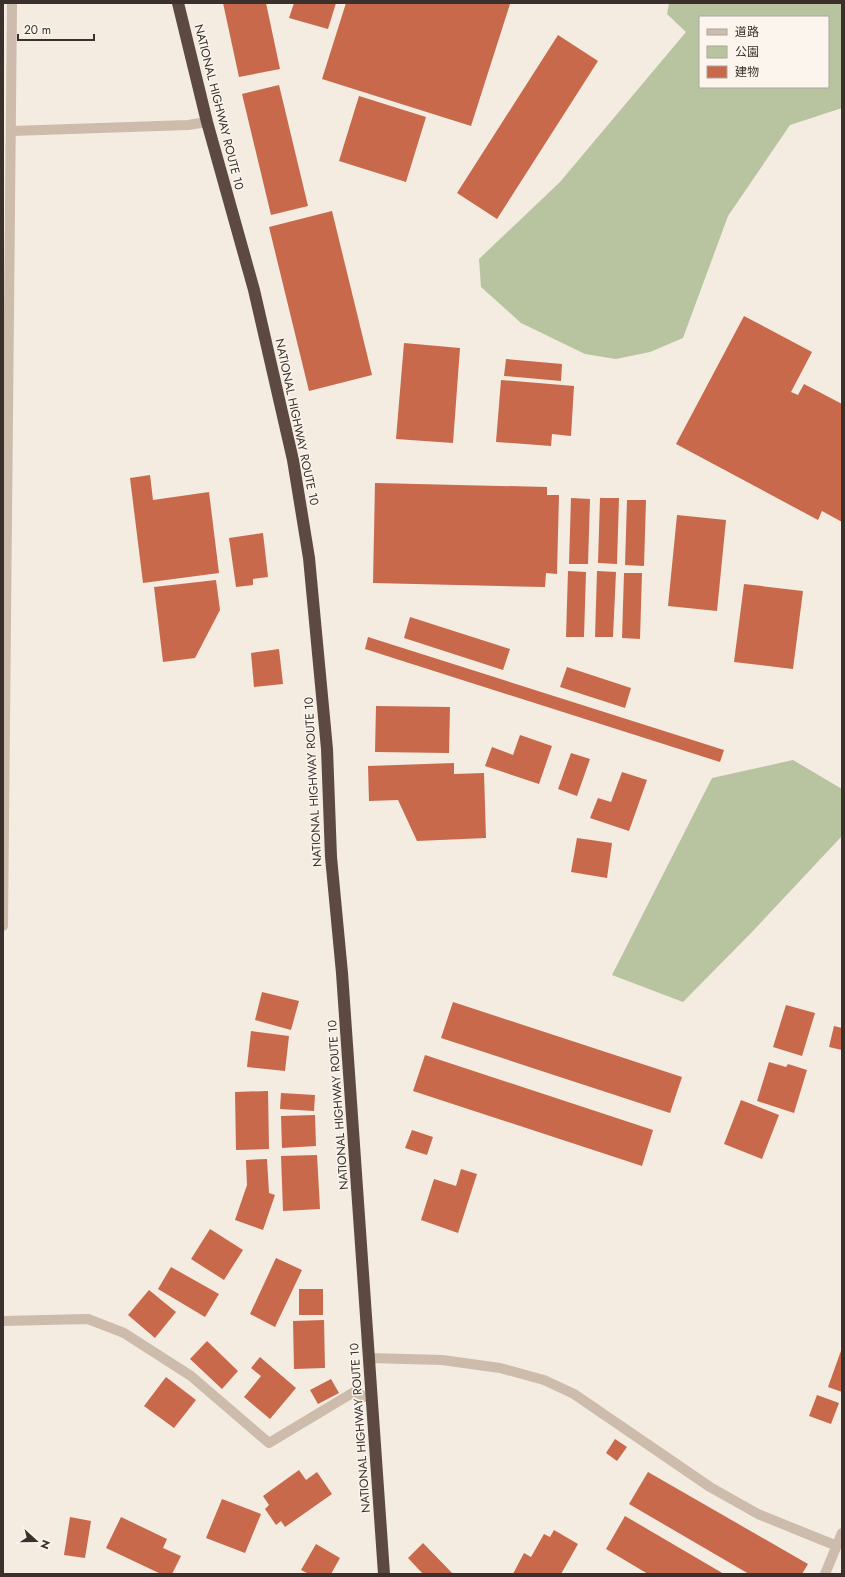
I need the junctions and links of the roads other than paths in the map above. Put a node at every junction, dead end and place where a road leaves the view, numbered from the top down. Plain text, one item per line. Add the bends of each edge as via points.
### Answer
1 (12, 3) edge
2 (178, 3) edge
3 (206, 122) junction
4 (12, 131) junction
5 (3, 926) edge
6 (3, 1321) edge
7 (370, 1358) junction
8 (371, 1399) junction
9 (842, 1533) edge
10 (837, 1546) junction
11 (384, 1574) edge
12 (826, 1574) edge

1 - 4 street
2 - 3 highway, NATIONAL HIGHWAY ROUTE 10
3 - 4 street via 188,125
3 - 7 highway, NATIONAL HIGHWAY ROUTE 10 via 254,290 294,460 309,558 327,749 331,857 342,972
4 - 5 street
6 - 8 street via 88,1319 124,1333 190,1376 269,1443 354,1392
7 - 8 highway, NATIONAL HIGHWAY ROUTE 10
7 - 10 street via 442,1360 500,1368 544,1380 574,1394 710,1487 758,1514
8 - 11 highway, NATIONAL HIGHWAY ROUTE 10
9 - 10 street
10 - 12 street

